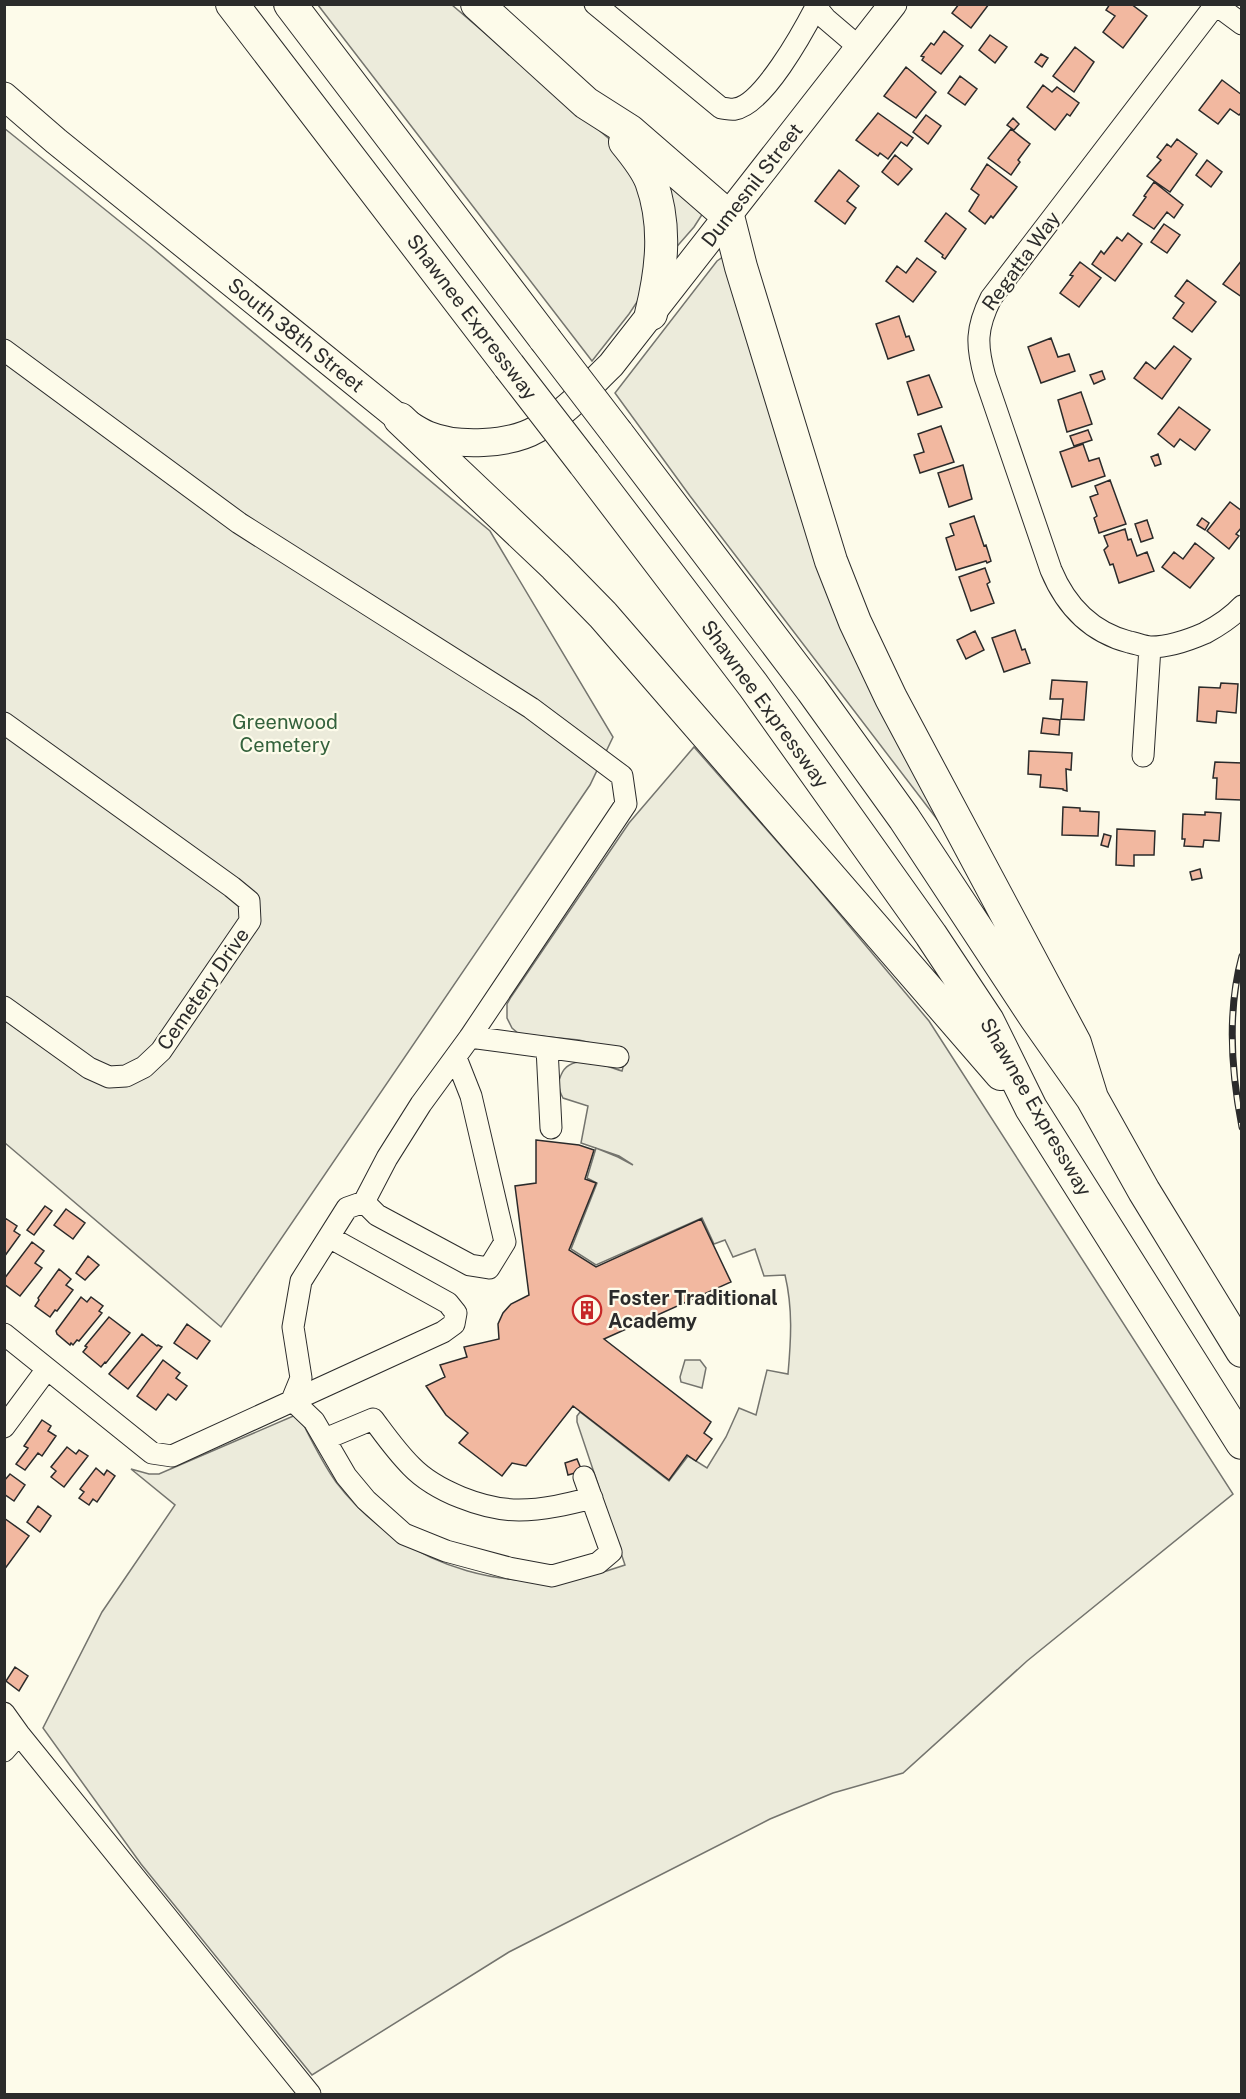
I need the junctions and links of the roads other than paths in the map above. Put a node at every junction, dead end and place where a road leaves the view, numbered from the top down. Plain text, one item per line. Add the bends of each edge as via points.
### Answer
1 (232, 4) edge
2 (290, 4) edge
3 (477, 4) edge
4 (595, 4) edge
5 (893, 4) edge
6 (1216, 5) edge
7 (815, 6) edge
8 (1242, 24) edge
9 (860, 48) junction
10 (8, 100) edge
11 (586, 103) junction
12 (728, 216) junction
13 (651, 314) junction
14 (4, 350) edge
15 (611, 364) joint
16 (400, 419) junction
17 (1242, 606) edge
18 (1150, 647) junction
19 (4, 723) edge
20 (1143, 756) dead end
21 (4, 1007) edge
22 (470, 1037) junction
23 (548, 1048) junction
24 (618, 1057) dead end
25 (456, 1058) junction
26 (1092, 1098) junction
27 (1032, 1107) junction
28 (551, 1128) dead end
29 (364, 1202) junction
30 (329, 1237) junction
31 (4, 1334) edge
32 (1242, 1352) edge
33 (47, 1369) junction
34 (292, 1401) junction
35 (4, 1427) edge
36 (325, 1439) junction
37 (1242, 1443) edge
38 (584, 1477) dead end
39 (592, 1498) junction
40 (4, 1713) edge
41 (19, 1734) junction
42 (4, 1751) edge
43 (310, 2094) edge

1 - 27 highway, Shawnee Expressway, bridge via 753,685 988,1021
2 - 26 highway, bridge via 812,690
3 - 11 highway
4 - 7 street via 721,108 736,109 760,94 794,48
5 - 9 main road, Dumesnil Street
6 - 8 street
6 - 18 street, Regatta Way via 991,298 978,333 985,377 1058,588 1095,627 1117,639
7 - 9 street
9 - 12 main road, Dumesnil Street
10 - 16 main road, South 38th Street
11 - 12 highway via 630,131
11 - 13 highway via 626,144 650,179 662,234 662,259
12 - 13 main road, Dumesnil Street
12 - 26 highway via 831,561 855,622 896,708 1075,1043
13 - 15 main road, Dumesnil Street
14 - 22 street via 239,523 531,708 622,776 626,804
15 - 16 main road, South 38th Street via 568,406 536,430 509,439 464,444 429,435
16 - 27 highway via 603,615
17 - 18 street via 1218,627 1193,638
18 - 20 street
19 - 21 street, Cemetery Drive via 232,887 249,902 250,921 161,1051 144,1067 126,1076 109,1077 89,1068
22 - 23 street
22 - 25 street
23 - 24 street
23 - 28 street
25 - 29 street via 421,1104
25 - 29 street via 471,1096 506,1242 489,1268 470,1265 377,1215
26 - 32 highway
27 - 37 highway, Shawnee Expressway
29 - 30 street via 347,1208
30 - 34 street via 301,1281 293,1327 301,1378
30 - 34 street via 443,1300 456,1313 454,1324
31 - 33 street
33 - 34 street via 152,1453 172,1456
33 - 35 street
34 - 36 street via 314,1421
36 - 39 street via 373,1419 412,1467 443,1489 481,1504 518,1510
36 - 39 street via 346,1476 404,1534 509,1569 552,1576 605,1558 611,1552
38 - 39 street
40 - 41 street
41 - 42 street
41 - 43 street

